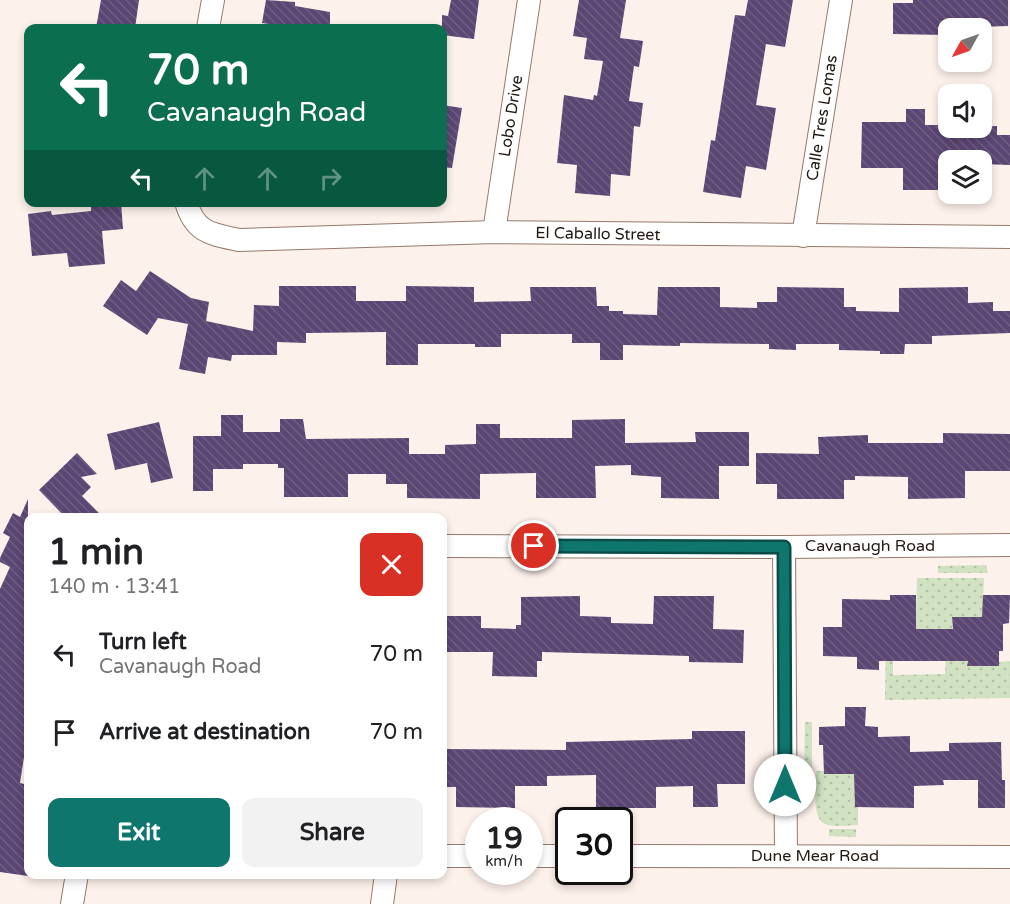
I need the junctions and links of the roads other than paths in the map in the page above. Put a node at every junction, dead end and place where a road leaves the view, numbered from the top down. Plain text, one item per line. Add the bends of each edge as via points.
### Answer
1 (213, 0) edge
2 (529, 0) edge
3 (841, 0) edge
4 (209, 24) edge
5 (189, 211) edge
6 (494, 232) junction
7 (803, 236) junction
8 (1010, 237) edge
9 (1010, 545) edge
10 (447, 546) edge
11 (784, 547) junction
12 (447, 856) edge
13 (465, 856) edge
14 (633, 856) edge
15 (786, 856) junction
16 (1010, 857) edge
17 (76, 879) edge
18 (385, 879) edge
19 (72, 904) edge
20 (382, 904) edge

1 - 4 street
2 - 6 street, Lobo Drive
3 - 7 street, Calle Tres Lomas
5 - 6 street, El Caballo Street via 213,235 239,240
6 - 7 street, El Caballo Street
7 - 8 street, El Caballo Street
9 - 11 street, Cavanaugh Road
10 - 11 street, Cavanaugh Road
11 - 15 street
12 - 13 street
14 - 15 street, Dune Mear Road
15 - 16 street, Dune Mear Road
17 - 19 street
18 - 20 street

